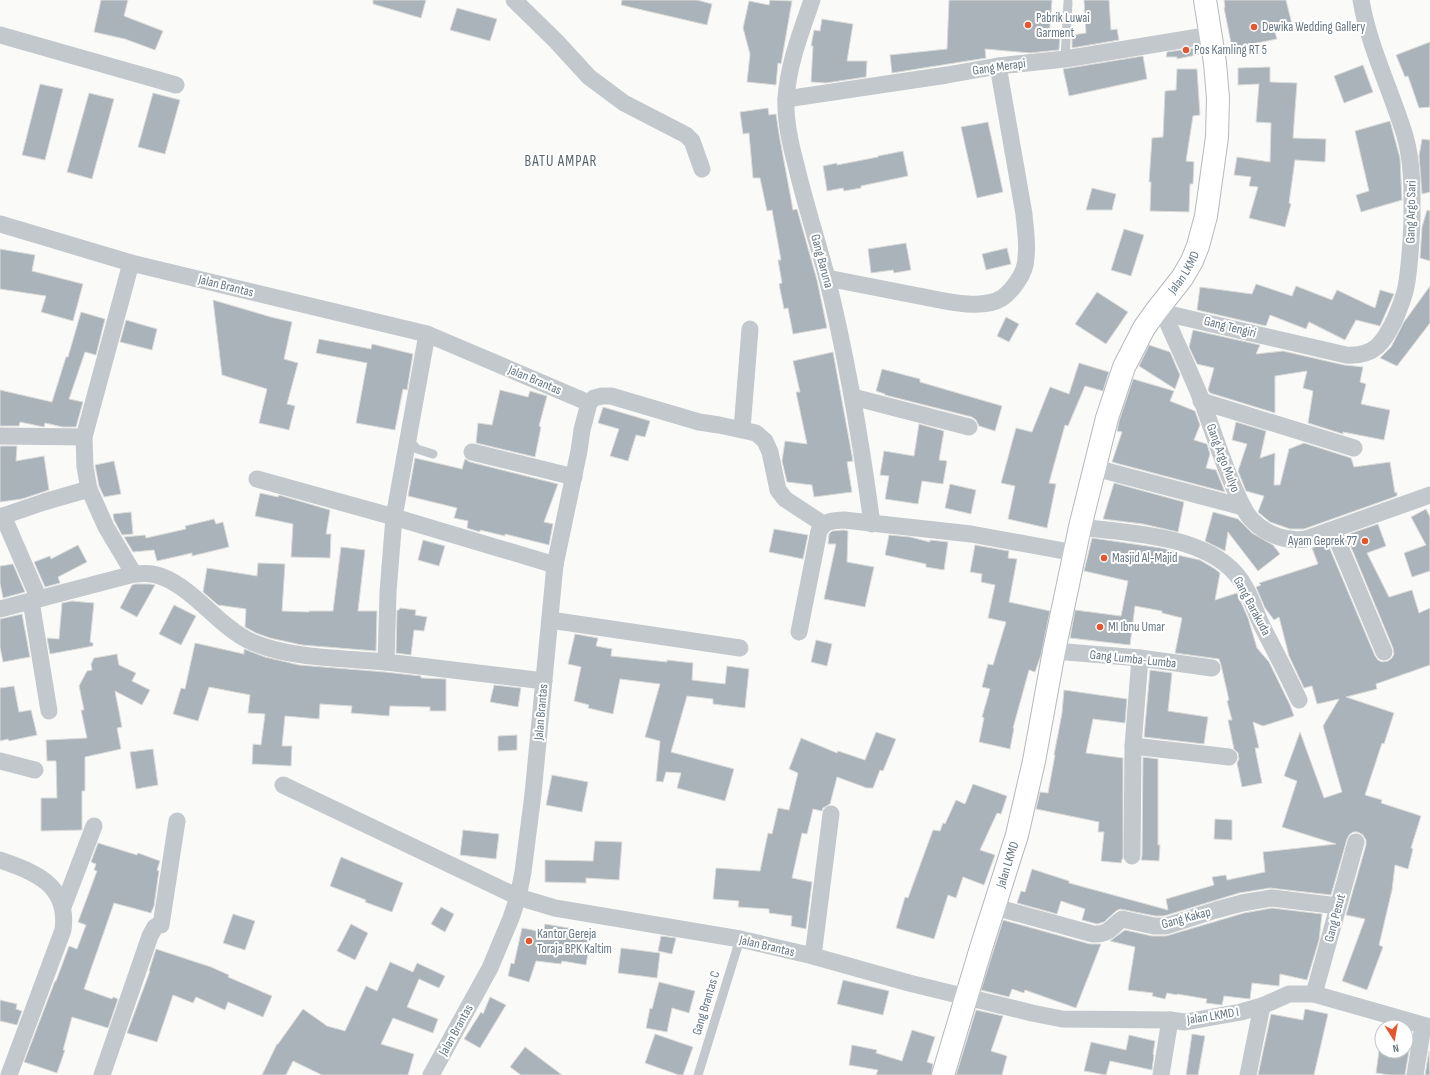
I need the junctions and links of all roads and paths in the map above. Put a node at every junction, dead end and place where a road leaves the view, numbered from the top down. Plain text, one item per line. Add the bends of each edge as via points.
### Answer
1 (514, 0) edge
2 (812, 0) edge
3 (1205, 0) edge
4 (1361, 0) edge
5 (1068, 2) dead end
6 (0, 35) edge
7 (1211, 35) junction
8 (1065, 59) junction
9 (998, 66) junction
10 (176, 85) dead end
11 (786, 98) junction
12 (702, 169) dead end
13 (0, 224) edge
14 (131, 262) junction
15 (827, 278) junction
16 (1159, 311) junction
17 (750, 329) dead end
18 (427, 334) junction
19 (1303, 345) joint
20 (853, 397) junction
21 (1201, 401) junction
22 (589, 403) junction
23 (969, 427) dead end
24 (742, 429) junction
25 (0, 436) edge
26 (84, 437) junction
27 (408, 439) junction
28 (1354, 448) dead end
29 (472, 452) dead end
30 (433, 454) dead end
31 (1095, 468) junction
32 (574, 477) junction
33 (257, 479) dead end
34 (89, 489) junction
35 (1430, 496) edge
36 (1243, 507) junction
37 (2, 516) edge
38 (394, 517) junction
39 (823, 524) junction
40 (872, 524) junction
41 (1080, 527) junction
42 (1333, 530) junction
43 (1075, 553) junction
44 (555, 566) junction
45 (134, 574) junction
46 (35, 600) junction
47 (0, 609) edge
48 (550, 620) junction
49 (799, 632) dead end
50 (740, 648) dead end
51 (1054, 651) junction
52 (1384, 652) dead end
53 (1140, 658) junction
54 (386, 662) junction
55 (1212, 668) dead end
56 (544, 681) junction
57 (1299, 700) dead end
58 (49, 711) dead end
59 (1133, 746) junction
60 (1229, 757) dead end
61 (0, 761) edge
62 (35, 770) dead end
63 (283, 785) dead end
64 (831, 814) dead end
65 (177, 821) dead end
66 (94, 826) dead end
67 (1356, 842) dead end
68 (1132, 856) dead end
69 (0, 860) edge
70 (518, 897) junction
71 (995, 906) junction
72 (1338, 906) junction
73 (63, 907) junction
74 (740, 940) junction
75 (813, 956) junction
76 (1314, 994) junction
77 (966, 997) junction
78 (1262, 1006) junction
79 (1170, 1020) junction
80 (1426, 1026) edge
81 (9, 1075) edge
82 (102, 1075) edge
83 (432, 1075) edge
84 (698, 1075) edge
85 (943, 1075) edge
86 (1161, 1075) edge
87 (1248, 1075) edge
88 (1415, 1075) edge

1 - 12 street via 589,77 624,103 675,129 692,141
2 - 11 street, Gang Baruna via 795,53
3 - 7 street, Jalan LKMD
4 - 19 street, Gang Argo Sari via 1373,46 1403,130 1409,155 1412,235 1406,287 1385,337 1371,351 1351,355
5 - 8 lane
6 - 10 street
7 - 8 street, Gang Merapi
7 - 16 street, Jalan LKMD via 1218,81 1218,118 1214,170 1206,216 1192,261
8 - 9 street, Gang Merapi
9 - 11 street, Gang Merapi
9 - 15 street via 1026,234 1024,268 1014,286 1002,298 987,303 974,303 951,302
11 - 15 street, Gang Baruna via 787,124 793,153
13 - 14 street, Jalan Brantas
14 - 18 street, Jalan Brantas
14 - 26 street
15 - 20 street, Gang Baruna
16 - 19 street, Gang Tengiri
16 - 21 street, Gang Argo Mulyo
16 - 31 street, Jalan LKMD via 1144,328 1124,367 1107,418
17 - 24 street
18 - 22 street, Jalan Brantas
18 - 27 street
20 - 23 street
20 - 40 street, Gang Baruna
21 - 28 street
21 - 36 street, Gang Argo Mulyo via 1224,466
22 - 24 street via 594,398 611,396 699,422
22 - 32 street, Jalan Brantas
24 - 39 street via 756,433 765,440 778,490 785,499
25 - 26 street
26 - 34 street
27 - 30 lane via 417,449
27 - 38 street
29 - 32 street
31 - 36 street
31 - 41 street, Jalan LKMD
32 - 44 street, Jalan Brantas
33 - 38 street
34 - 37 street
34 - 45 street via 106,527
35 - 42 street, Gang Argo Mulyo
36 - 42 street, Gang Argo Mulyo via 1260,527 1284,538 1306,539
37 - 46 street
38 - 44 street
38 - 54 street
39 - 40 street via 844,520
39 - 49 street via 819,532
40 - 43 street via 971,534
41 - 43 street, Jalan LKMD
41 - 57 street, Gang Barakuda via 1182,542 1211,555 1227,566 1235,573 1248,594
42 - 52 street
43 - 51 street, Jalan LKMD
44 - 48 street, Jalan Brantas
45 - 46 street
45 - 54 street via 153,574 170,581 236,634 261,646 293,654
46 - 47 street
46 - 58 street
48 - 50 street
48 - 56 street, Jalan Brantas
51 - 53 street, Gang Lumba-Lumba
51 - 71 street, Jalan LKMD via 1022,816
53 - 55 street, Gang Lumba-Lumba
53 - 59 street
54 - 56 street
56 - 70 street, Jalan Brantas via 534,794
59 - 60 street
59 - 68 street
61 - 62 street
63 - 70 street, Jalan Brantas
64 - 75 street
65 - 82 street via 161,925 155,927 150,936
66 - 73 street
67 - 72 street, Gang Pesut
69 - 73 street via 44,879 57,893
70 - 74 street, Jalan Brantas via 555,908
70 - 83 street, Jalan Brantas via 490,968
71 - 72 street, Gang Kakap via 1093,934 1110,930 1122,919 1166,926 1216,910 1272,898
71 - 77 street, Jalan LKMD
72 - 76 street, Gang Pesut
73 - 81 street via 63,930
74 - 75 street, Jalan Brantas
74 - 84 lane, Gang Brantas C
75 - 77 street, Jalan Brantas
76 - 78 street, Jalan LKMD I via 1289,994
76 - 80 street, Jalan LKMD I
77 - 79 street, Jalan LKMD I via 1062,1019
77 - 85 street, Jalan LKMD
78 - 79 street, Jalan LKMD I via 1185,1022
78 - 87 street
79 - 86 street
80 - 88 street

